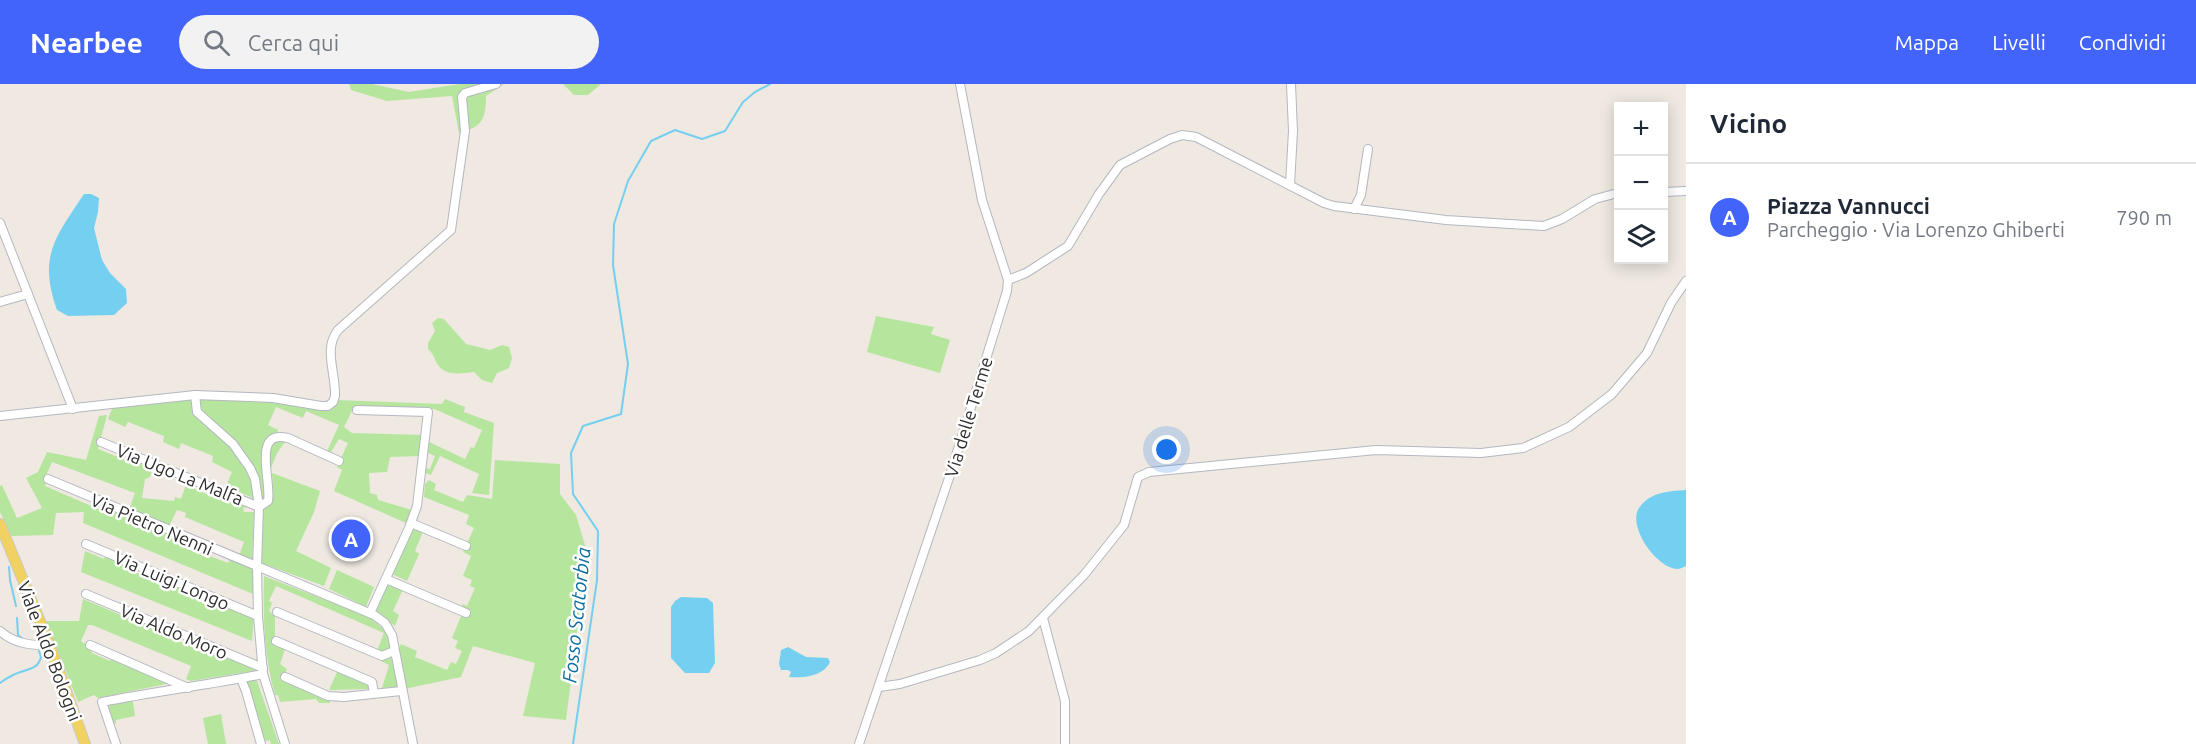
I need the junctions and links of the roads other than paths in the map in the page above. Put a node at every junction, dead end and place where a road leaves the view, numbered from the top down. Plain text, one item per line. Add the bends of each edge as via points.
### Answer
1 (496, 84) edge
2 (960, 84) edge
3 (1291, 84) edge
4 (1368, 149) dead end
5 (1290, 185) junction
6 (1686, 191) edge
7 (1668, 192) edge
8 (1614, 194) edge
9 (1354, 209) junction
10 (0, 223) edge
11 (1008, 280) junction
12 (1686, 281) edge
13 (28, 294) junction
14 (0, 302) edge
15 (195, 395) junction
16 (73, 409) junction
17 (357, 410) dead end
18 (0, 416) edge
19 (101, 442) dead end
20 (339, 461) dead end
21 (48, 479) dead end
22 (259, 507) junction
23 (411, 523) junction
24 (0, 524) edge
25 (86, 544) dead end
26 (466, 546) dead end
27 (257, 567) junction
28 (386, 579) junction
29 (86, 594) dead end
30 (278, 612) dead end
31 (370, 613) junction
32 (466, 613) dead end
33 (258, 616) junction
34 (1043, 618) junction
35 (0, 631) edge
36 (276, 641) dead end
37 (90, 645) dead end
38 (50, 646) junction
39 (394, 651) junction
40 (263, 671) junction
41 (285, 677) dead end
42 (241, 679) junction
43 (879, 687) junction
44 (189, 688) junction
45 (402, 691) junction
46 (374, 693) junction
47 (85, 744) edge
48 (116, 744) edge
49 (261, 744) edge
50 (285, 744) edge
51 (413, 744) edge
52 (859, 744) edge
53 (1065, 744) edge

1 - 15 street via 462,97 464,142 451,230 332,338 333,402 321,406 273,398
2 - 11 street via 982,200
3 - 5 street
4 - 9 street via 1361,195
5 - 9 street via 1324,203
5 - 11 street via 1196,137 1170,138 1120,165 1068,246
6 - 7 street
8 - 9 street via 1595,199 1544,226
10 - 13 street
11 - 43 street, Via delle Terme via 950,475
12 - 34 street via 1647,353 1612,394 1569,427 1523,448 1481,453 1376,450 1181,468 1138,477 1124,525
13 - 14 street
13 - 16 street
15 - 16 street
15 - 22 street via 197,412 233,444 250,468
16 - 18 street
17 - 23 street via 428,412 417,506
19 - 22 street, Via Ugo La Malfa
20 - 22 street via 288,438 272,439 266,446 265,460 270,491 268,501
21 - 27 street, Via Pietro Nenni
22 - 27 street
23 - 26 street
23 - 28 street
24 - 38 main road, Viale Aldo Bologni
25 - 33 street, Via Luigi Longo
27 - 31 street, Via Pietro Nenni
27 - 33 street
28 - 31 street
28 - 32 street
29 - 40 street, Via Aldo Moro
30 - 39 street via 382,656
31 - 39 street via 385,623
33 - 40 street
34 - 43 street via 996,653
34 - 53 street via 1065,701
35 - 38 street via 24,644
36 - 46 street via 372,682
37 - 44 street
38 - 47 main road, Viale Aldo Bologni
39 - 45 street
40 - 42 street
40 - 50 street
41 - 46 street via 328,696
42 - 44 street
42 - 49 street
43 - 52 street, Via delle Terme
44 - 48 street via 102,702
45 - 46 street
45 - 51 street

